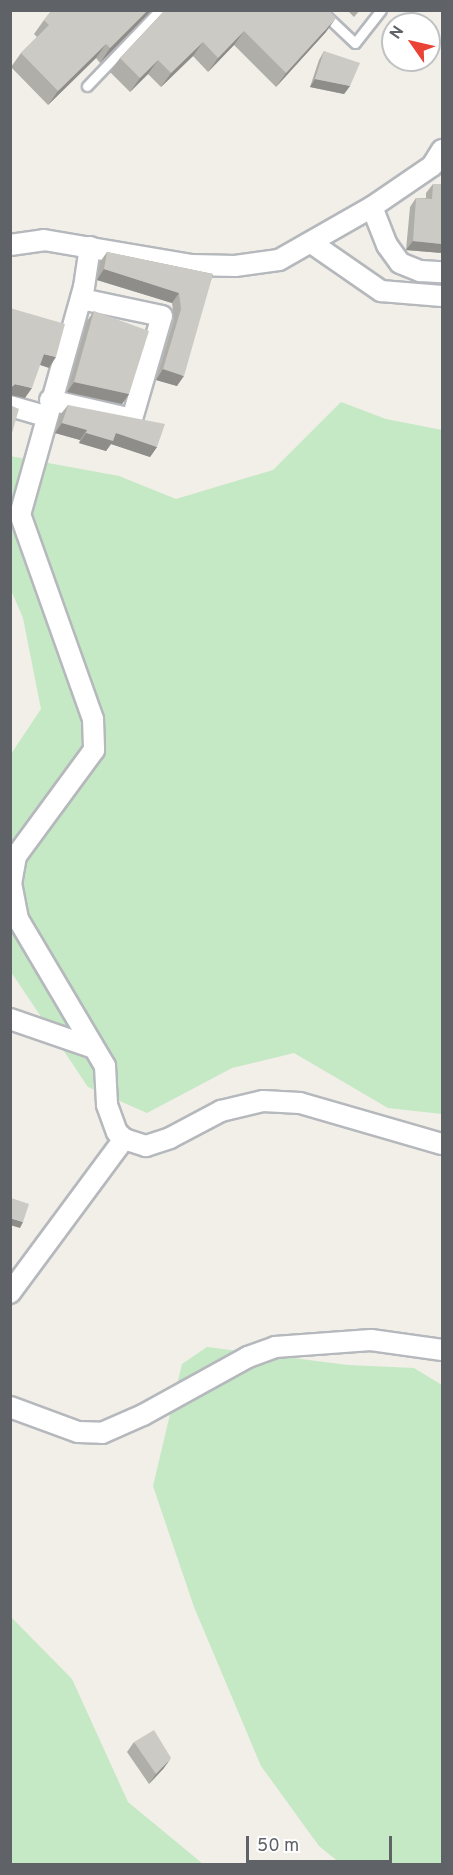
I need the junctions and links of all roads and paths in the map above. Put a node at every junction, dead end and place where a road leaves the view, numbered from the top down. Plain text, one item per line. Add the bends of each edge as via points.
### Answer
1 (160, 10) edge
2 (320, 10) edge
3 (381, 10) edge
4 (87, 86) dead end
5 (442, 150) edge
6 (372, 207) junction
7 (313, 244) junction
8 (10, 245) edge
9 (90, 247) junction
10 (442, 272) edge
11 (442, 296) edge
12 (81, 299) junction
13 (10, 406) edge
14 (48, 408) junction
15 (15, 513) edge
16 (10, 1019) edge
17 (91, 1047) junction
18 (124, 1139) junction
19 (442, 1144) edge
20 (10, 1293) edge
21 (442, 1350) edge
22 (10, 1407) edge

1 - 4 lane
2 - 3 lane via 355,43
5 - 6 street via 432,166
6 - 7 street
6 - 10 street via 387,245 400,263 420,271
7 - 9 street via 279,260 235,266 192,265
7 - 11 street via 381,291
8 - 9 street via 44,240
9 - 12 street
12 - 14 street
12 - 14 street via 162,316 132,419
13 - 14 street
14 - 15 street
15 - 17 street via 93,719 94,750 16,856 11,884 18,919
16 - 17 street
17 - 18 street via 105,1066 106,1105
18 - 19 street via 146,1146 170,1138 220,1111 263,1101 300,1103
18 - 20 street
21 - 22 street via 371,1340 275,1347 102,1432 78,1432

